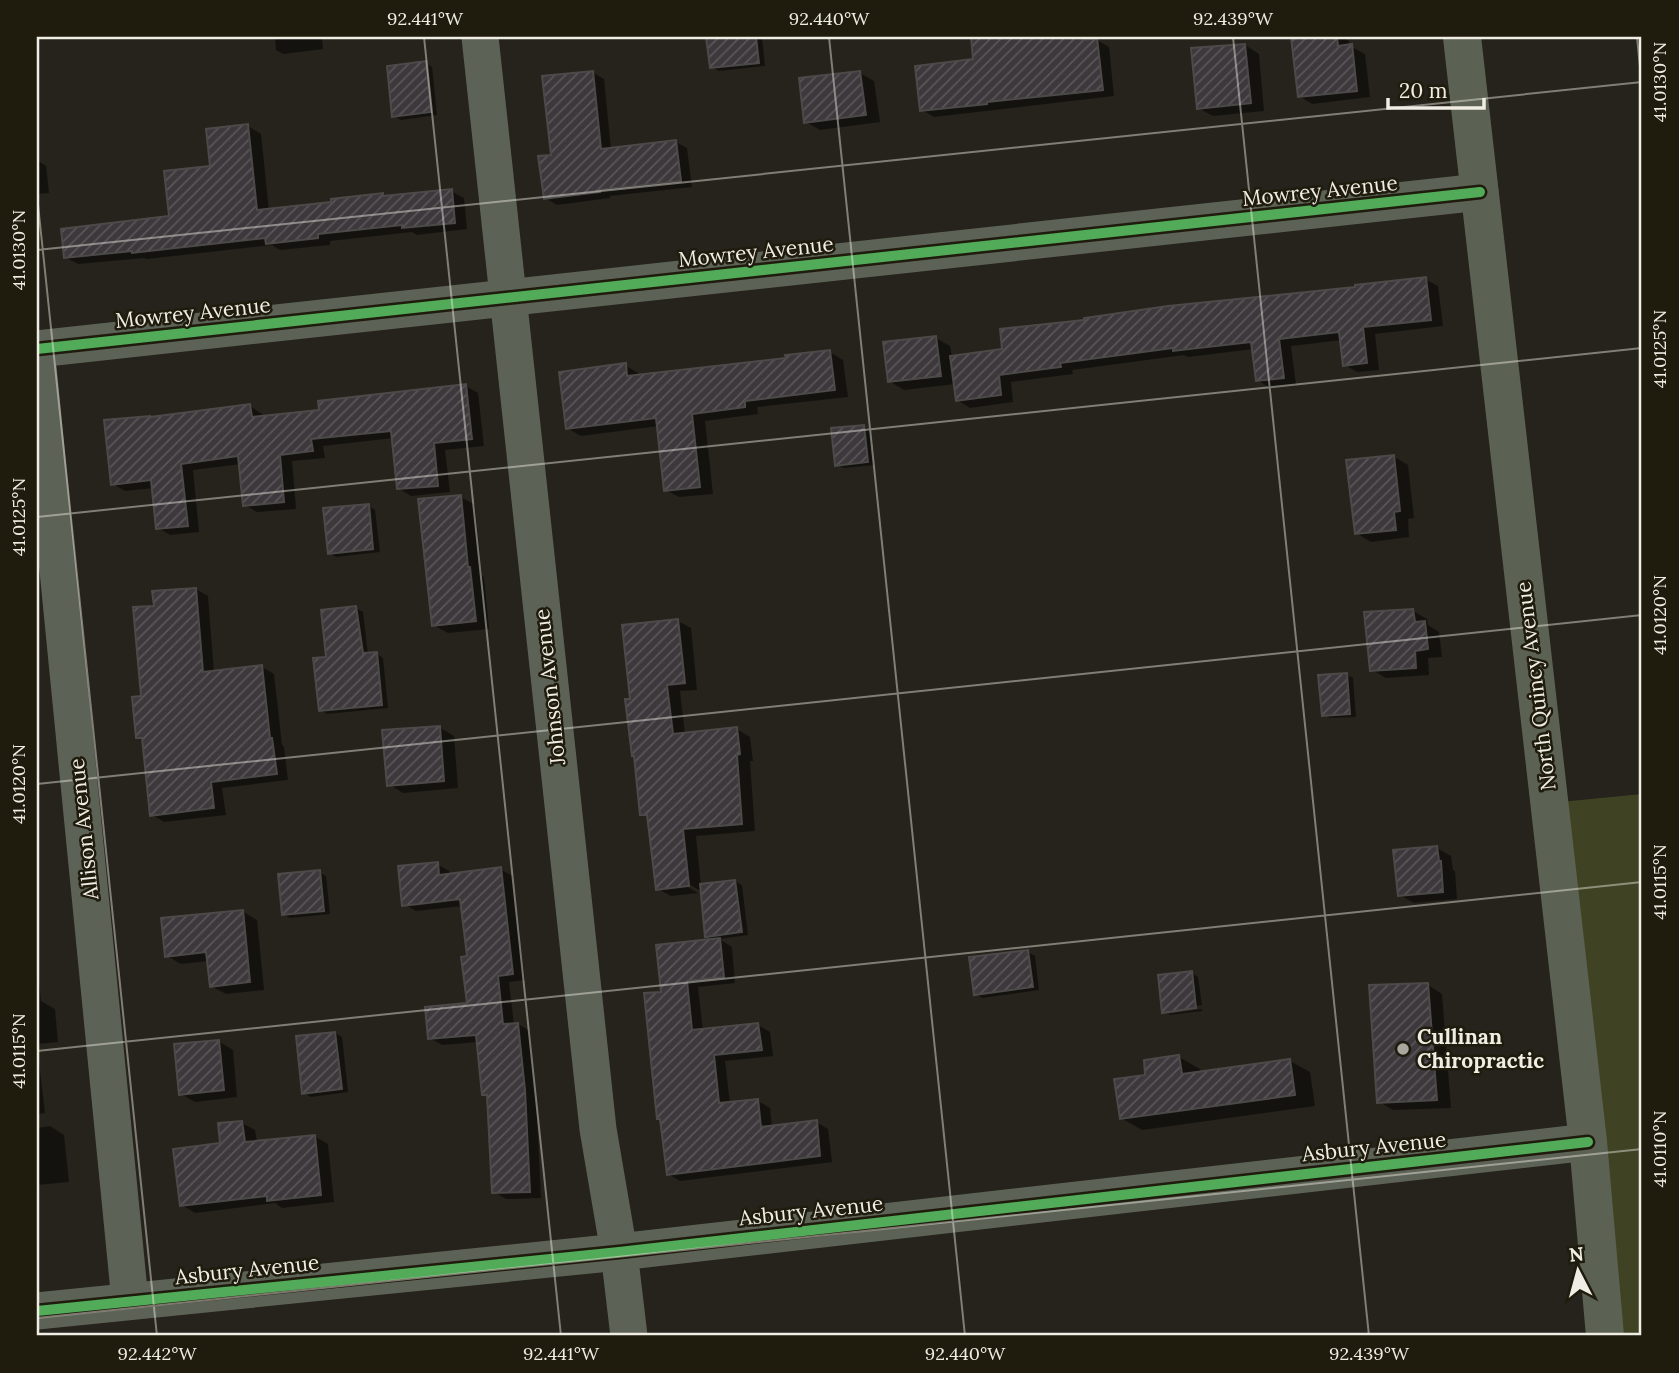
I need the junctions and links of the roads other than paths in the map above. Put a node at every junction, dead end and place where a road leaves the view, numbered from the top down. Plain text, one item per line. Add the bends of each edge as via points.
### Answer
1 (480, 37) edge
2 (1462, 37) edge
3 (1480, 192) junction
4 (508, 298) junction
5 (37, 349) edge
6 (37, 357) edge
7 (1588, 1142) junction
8 (619, 1252) junction
9 (130, 1301) junction
10 (37, 1311) edge
11 (629, 1336) edge
12 (1605, 1336) edge

1 - 4 street, Johnson Avenue
2 - 3 main road, North Quincy Avenue
3 - 4 street, Mowrey Avenue
3 - 7 main road, North Quincy Avenue
4 - 5 street, Mowrey Avenue
4 - 8 street, Johnson Avenue via 598,1129
6 - 9 street, Allison Avenue
7 - 8 street, Asbury Avenue
7 - 12 main road, North Quincy Avenue
8 - 9 street, Asbury Avenue
8 - 11 street, Johnson Avenue
9 - 10 street, Asbury Avenue

